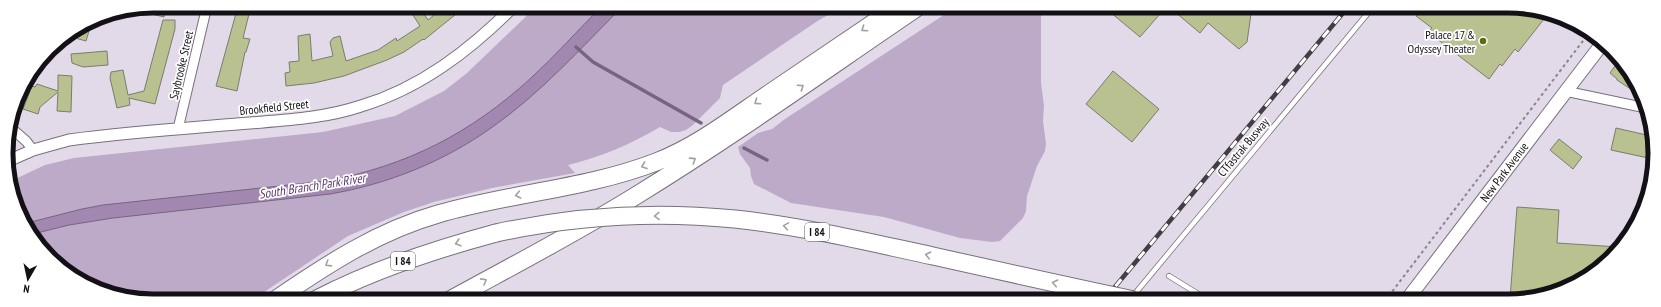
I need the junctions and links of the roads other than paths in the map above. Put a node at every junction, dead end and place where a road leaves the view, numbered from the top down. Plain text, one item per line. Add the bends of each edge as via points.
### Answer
1 (205, 13) edge
2 (507, 13) edge
3 (888, 13) edge
4 (909, 13) edge
5 (1368, 13) edge
6 (1599, 47) edge
7 (1565, 91) junction
8 (1640, 107) edge
9 (178, 129) junction
10 (15, 132) edge
11 (33, 150) junction
12 (13, 159) edge
13 (1169, 276) dead end
14 (284, 294) edge
15 (327, 294) edge
16 (461, 294) edge
17 (1106, 294) edge
18 (1134, 294) edge
19 (1198, 294) edge
20 (1411, 294) edge

1 - 9 street, Saybrooke Street
2 - 9 street, Brookfield Street via 476,42 442,67 402,89 361,106 314,117
3 -> 14 highway via 716,130 673,154 610,177 474,204 410,223 347,253
16 -> 4 highway via 646,190
5 - 18 lane, CTfastrak Busway
6 - 7 main road, New Park Avenue
7 - 8 street
7 - 20 main road, New Park Avenue
9 - 11 street, Brookfield Street via 86,138 50,144
10 - 11 street
11 - 12 street, Brookfield Street
13 - 19 lane
17 -> 15 highway, I 84, bridge via 787,226 686,216 629,217 551,224 496,234 404,261

